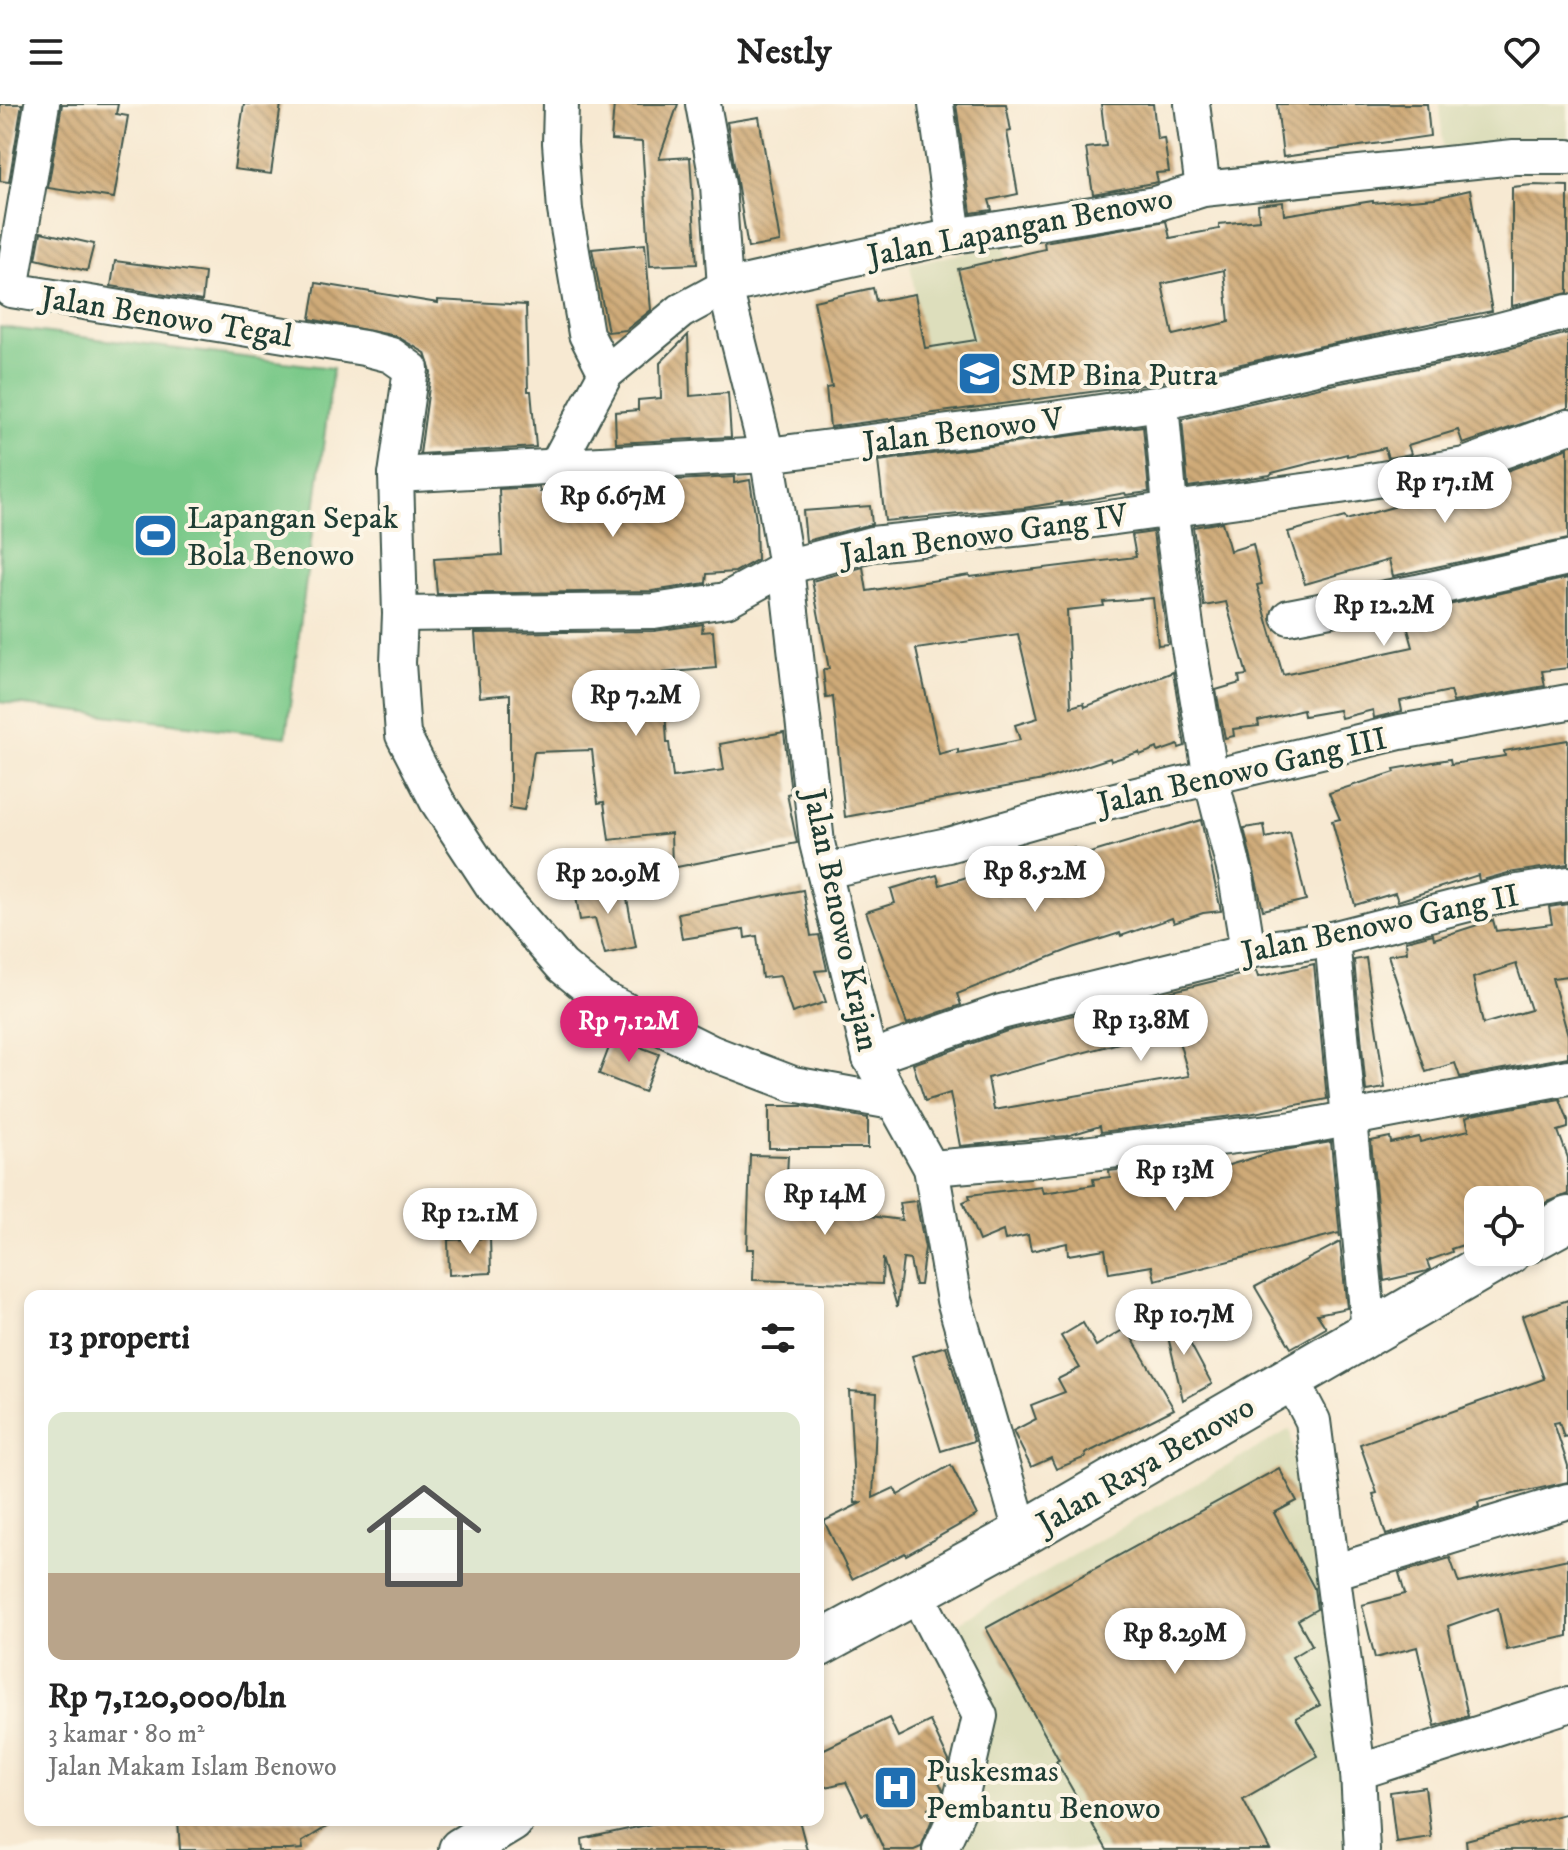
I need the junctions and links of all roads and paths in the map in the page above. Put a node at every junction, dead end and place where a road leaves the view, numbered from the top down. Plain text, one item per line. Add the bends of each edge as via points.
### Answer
1 (42, 104) edge
2 (561, 104) edge
3 (703, 104) edge
4 (936, 104) edge
5 (1192, 104) edge
6 (1568, 157) edge
7 (1203, 189) junction
8 (954, 236) junction
9 (725, 287) junction
10 (1568, 312) edge
11 (606, 373) junction
12 (1161, 403) junction
13 (1568, 427) edge
14 (767, 455) junction
15 (556, 466) junction
16 (396, 475) junction
17 (1170, 508) junction
18 (1568, 558) edge
19 (786, 567) junction
20 (400, 614) junction
21 (1289, 617) dead end
22 (1568, 702) edge
23 (1211, 778) junction
24 (824, 871) junction
25 (1568, 884) edge
26 (1332, 939) junction
27 (1248, 951) junction
28 (870, 1058) junction
29 (1568, 1077) edge
30 (892, 1102) junction
31 (1351, 1119) junction
32 (931, 1168) junction
33 (1568, 1219) edge
34 (1544, 1232) edge
35 (1484, 1266) edge
36 (1369, 1331) junction
37 (1291, 1379) junction
38 (1568, 1501) edge
39 (1022, 1534) junction
40 (1333, 1572) junction
41 (916, 1593) junction
42 (824, 1642) edge
43 (1568, 1705) edge
44 (1358, 1772) junction
45 (501, 1826) edge
46 (461, 1850) edge
47 (940, 1850) edge
48 (1362, 1850) edge

1 - 16 street, Jalan Benowo Tegal via 11,290 391,355 411,369
2 - 11 street via 568,226 586,334
3 - 9 street, Jalan Benowo Krajan via 718,185
4 - 8 street
5 - 7 street
6 - 7 street, Jalan Lapangan Benowo via 1452,162
7 - 8 street, Jalan Lapangan Benowo via 1155,204
8 - 9 street, Jalan Lapangan Benowo
9 - 11 street, Jalan Lapangan Benowo via 681,311
9 - 14 street, Jalan Benowo Krajan
10 - 12 street, Jalan Benowo V
11 - 15 street, Jalan Lapangan Benowo
12 - 14 street, Jalan Benowo V
12 - 17 street
13 - 17 street, Jalan Benowo Gang IV via 1465,465
14 - 15 street, Jalan Benowo V
14 - 19 street, Jalan Benowo Krajan
15 - 16 street, Jalan Benowo V
16 - 20 street
17 - 19 street, Jalan Benowo Gang IV via 872,544
17 - 23 street
18 - 21 street
19 - 20 street, Jalan Benowo Gang IV via 726,600 654,611
19 - 24 street, Jalan Benowo Krajan
20 - 30 street via 403,735 437,801 492,885 562,966 601,998 712,1053 793,1084
22 - 23 street, Jalan Benowo Gang III via 1400,732
23 - 24 street, Jalan Benowo Gang III
23 - 27 street
24 - 28 street, Jalan Benowo Krajan
25 - 26 street, Jalan Benowo Gang II via 1511,893
26 - 27 street, Jalan Benowo Gang II
26 - 31 street
27 - 28 street, Jalan Benowo Gang II via 1001,1012
28 - 30 street, Jalan Benowo Krajan
29 - 31 street
30 - 32 street, Jalan Benowo Krajan
31 - 32 street via 1073,1156
31 - 36 street
32 - 39 street, Jalan Benowo Krajan via 954,1300
33 - 34 main road
35 - 36 main road, Jalan Raya Benowo
36 - 37 main road, Jalan Raya Benowo
37 - 39 main road, Jalan Raya Benowo
37 - 40 street via 1313,1421
38 - 40 street
39 - 41 main road, Jalan Raya Benowo
40 - 44 street
41 - 42 main road, Jalan Raya Benowo
41 - 47 street via 980,1716 959,1808
43 - 44 street
44 - 48 street
45 - 46 main road

